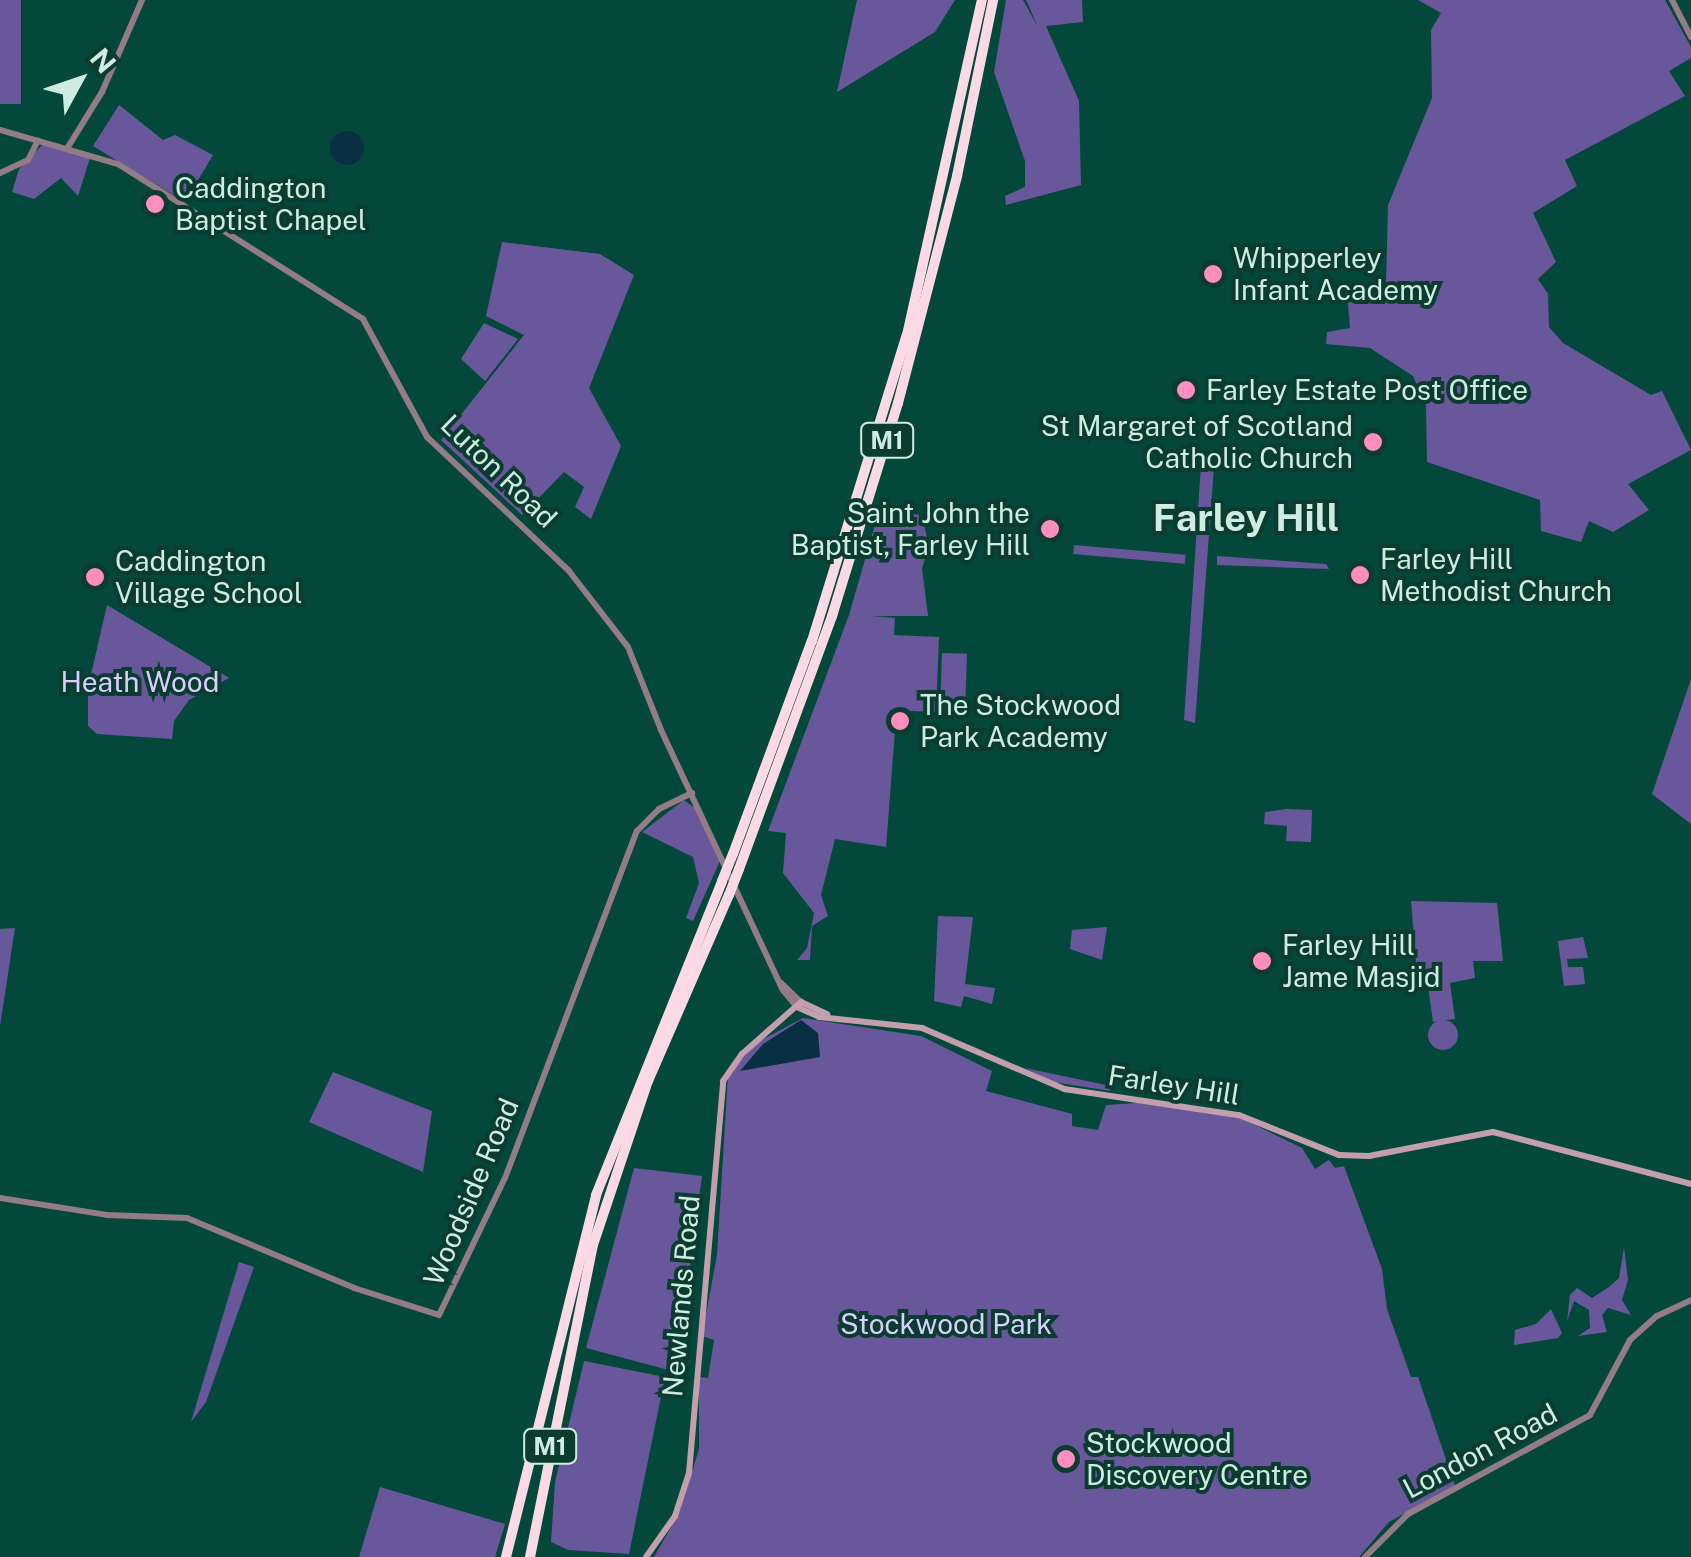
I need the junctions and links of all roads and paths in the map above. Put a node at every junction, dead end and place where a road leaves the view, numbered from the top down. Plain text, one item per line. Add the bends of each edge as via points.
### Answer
1 (142, 0) edge
2 (982, 0) edge
3 (993, 0) edge
4 (1672, 0) edge
5 (1691, 37) edge
6 (0, 130) edge
7 (38, 140) junction
8 (68, 147) junction
9 (0, 173) edge
10 (692, 793) junction
11 (799, 1005) junction
12 (810, 1014) junction
13 (828, 1015) junction
14 (788, 1019) junction
15 (1691, 1184) edge
16 (0, 1198) edge
17 (1691, 1300) edge
18 (509, 1557) edge
19 (530, 1557) edge
20 (646, 1557) edge
21 (1366, 1557) edge

1 - 8 street via 96,104
2 - 18 highway, M1, bridge via 908,334 812,641 596,1195
3 - 19 highway, M1, bridge via 957,176 898,403 832,616 739,869 648,1081 593,1245
4 - 5 street
6 - 7 street, Luton Road
7 - 8 street, Luton Road
7 - 9 street via 28,160
8 - 10 street, Luton Road via 132,172 363,318 427,437 530,530 610,618
10 - 11 street, Luton Road via 780,982
10 - 16 street, Woodside Road via 659,809 637,831 505,1178 439,1315 354,1288 186,1218 107,1215
11 - 12 main road, Farley Hill
11 - 13 main road, Farley Hill
11 - 14 main road, Newlands Road
12 - 13 main road, Farley Hill
12 - 14 main road
13 - 15 main road, Farley Hill via 922,1028 1020,1075 1076,1092 1240,1115 1339,1155 1369,1156 1493,1132
14 - 20 main road, Newlands Road via 742,1054 721,1087 689,1474 674,1516
17 - 21 street, London Road via 1657,1316 1630,1340 1590,1415 1408,1514

